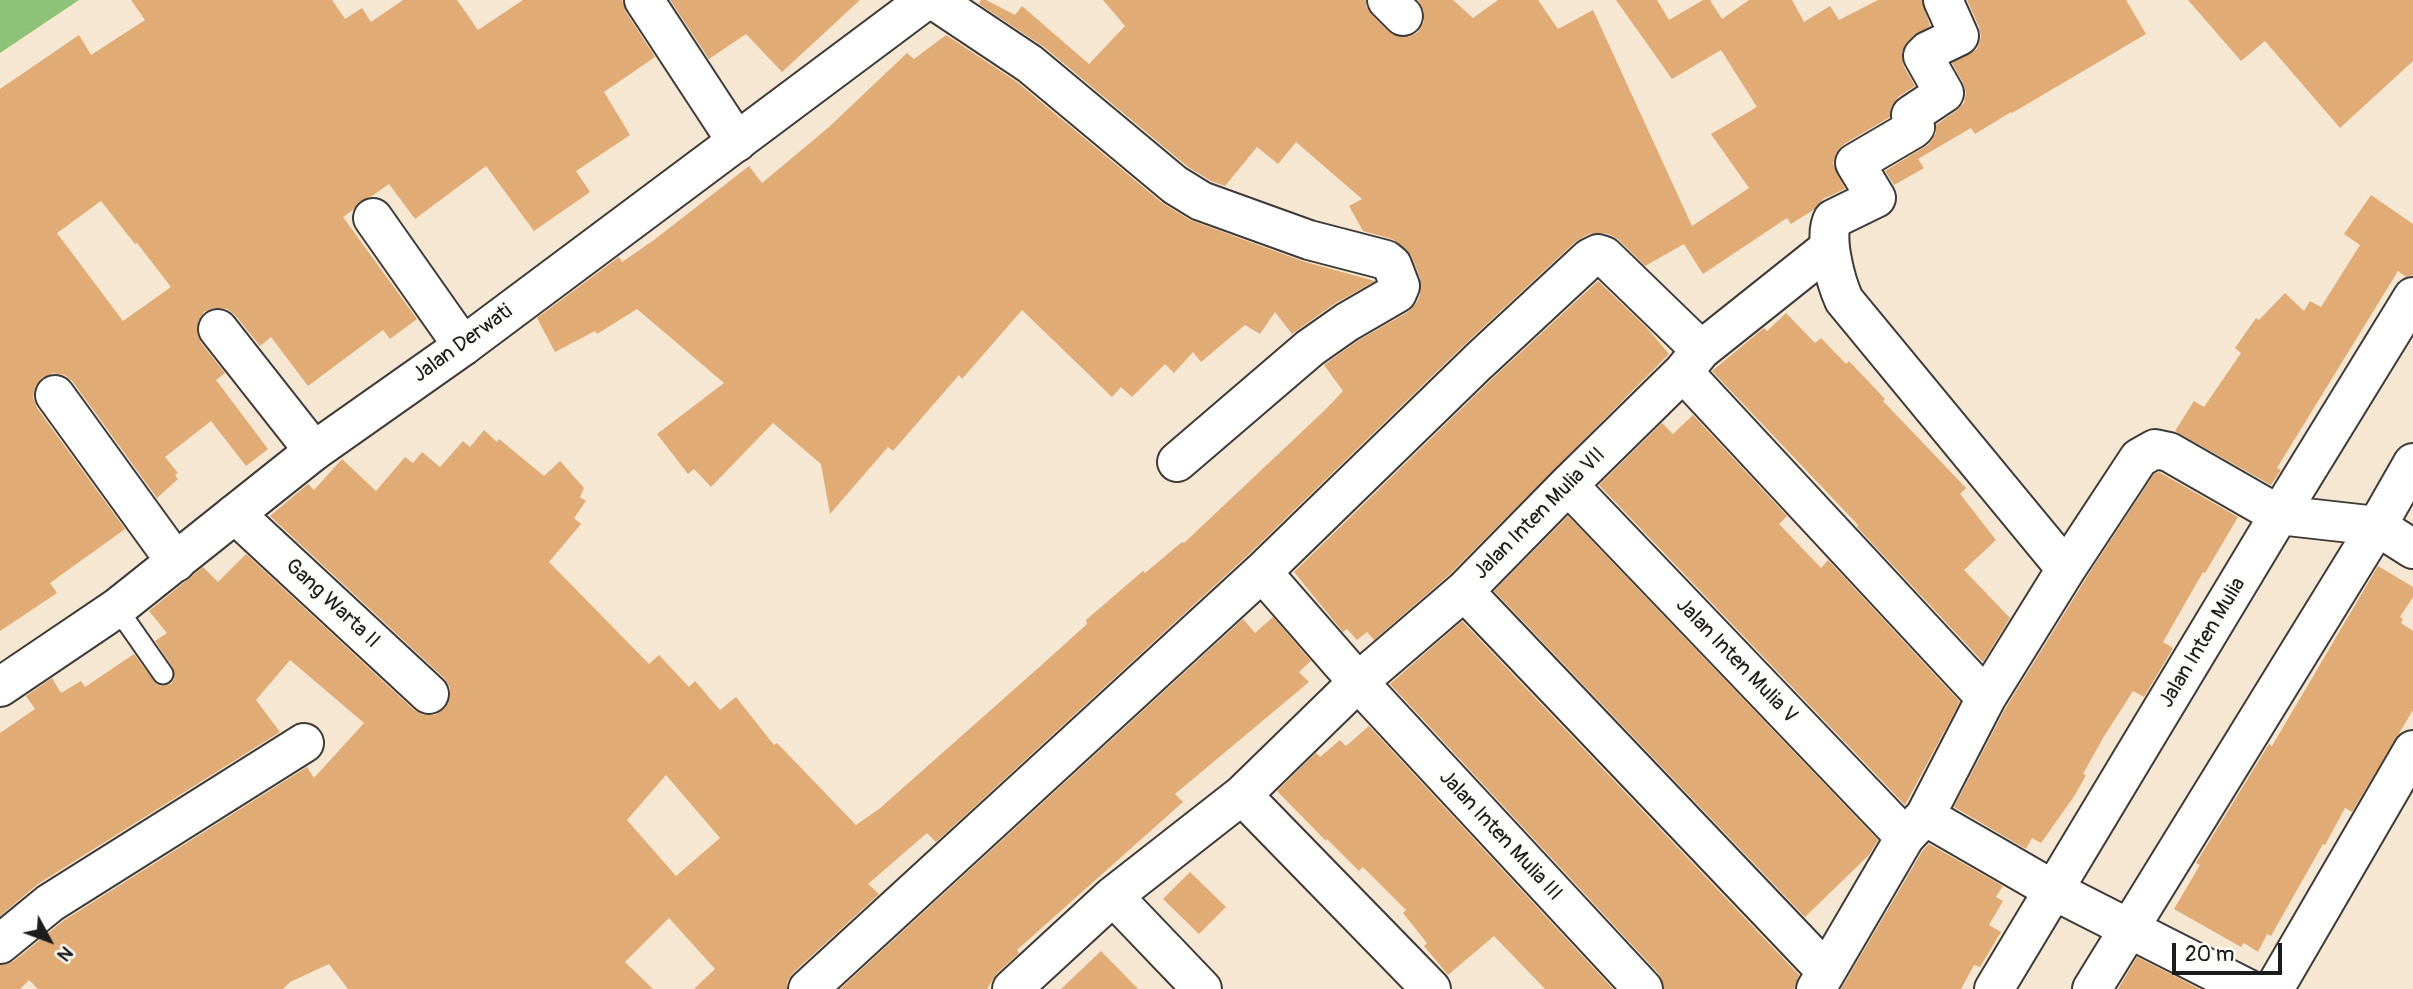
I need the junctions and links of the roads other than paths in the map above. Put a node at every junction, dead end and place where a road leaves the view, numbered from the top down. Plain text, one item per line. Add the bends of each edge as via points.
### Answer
1 (644, 0) edge
2 (926, 0) edge
3 (934, 0) edge
4 (1943, 0) edge
5 (737, 142) junction
6 (373, 218) dead end
7 (1830, 250) junction
8 (2413, 297) edge
9 (218, 329) dead end
10 (463, 346) junction
11 (1692, 361) junction
12 (55, 394) dead end
13 (314, 451) junction
14 (1177, 462) dead end
15 (2413, 463) edge
16 (1568, 485) junction
17 (235, 514) junction
18 (2279, 515) junction
19 (2377, 526) junction
20 (2413, 549) edge
21 (176, 562) junction
22 (2066, 569) junction
23 (1262, 572) junction
24 (1464, 591) junction
25 (117, 608) junction
26 (163, 674) dead end
27 (1358, 682) junction
28 (1, 685) edge
29 (429, 694) dead end
30 (1986, 698) junction
31 (304, 743) dead end
32 (2413, 750) edge
33 (1242, 795) junction
34 (1915, 826) junction
35 (2055, 891) junction
36 (1113, 896) junction
37 (2129, 927) junction
38 (0, 944) edge
39 (1821, 980) edge
40 (808, 989) edge
41 (1012, 989) edge
42 (1202, 989) edge
43 (1431, 989) edge
44 (1643, 989) edge
45 (1994, 989) edge
46 (2092, 989) edge
47 (2248, 989) edge
48 (2274, 989) edge

1 - 5 street
2 - 5 street, Jalan Derwati
3 - 14 street via 1030,64 1175,185 1201,201 1392,265 1400,286 1396,293 1310,348
4 - 7 street via 1959,36 1923,56 1944,93 1911,115 1915,127 1855,163 1876,198 1833,219
5 - 10 street, Jalan Derwati
6 - 10 street
7 - 11 street, Jalan Inten Mulia VII
7 - 22 street via 1844,300
8 - 18 street, Jalan Inten Mulia
9 - 13 street
10 - 13 street, Jalan Derwati
11 - 16 street, Jalan Inten Mulia VII
11 - 23 street via 1598,254 1478,362
11 - 30 street
12 - 21 street
13 - 17 street, Jalan Derwati
15 - 19 street
16 - 24 street, Jalan Inten Mulia VII
16 - 34 street, Jalan Inten Mulia V
17 - 21 street, Jalan Derwati
17 - 29 street, Gang Warta II
18 - 19 street
18 - 22 street via 2169,452 2155,449 2139,458
18 - 35 street, Jalan Inten Mulia
19 - 20 street
19 - 37 street
21 - 25 street, Jalan Derwati
22 - 30 street
23 - 27 street
23 - 40 street
24 - 27 street, Jalan Inten Mulia VII
24 - 39 street
25 - 26 lane
25 - 28 street, Jalan Derwati
27 - 33 street, Jalan Inten Mulia VII
27 - 44 street, Jalan Inten Mulia III
30 - 34 street
31 - 38 street via 50,904
32 - 48 street
33 - 36 street, Jalan Inten Mulia VII
33 - 43 street
34 - 35 street, Jalan Inten Mulia V
34 - 39 street
35 - 37 street, Jalan Inten Mulia V
35 - 45 street, Jalan Inten Mulia
36 - 41 street, Jalan Inten Mulia VII
36 - 42 street
37 - 46 street
37 - 47 street, Jalan Inten Mulia V

